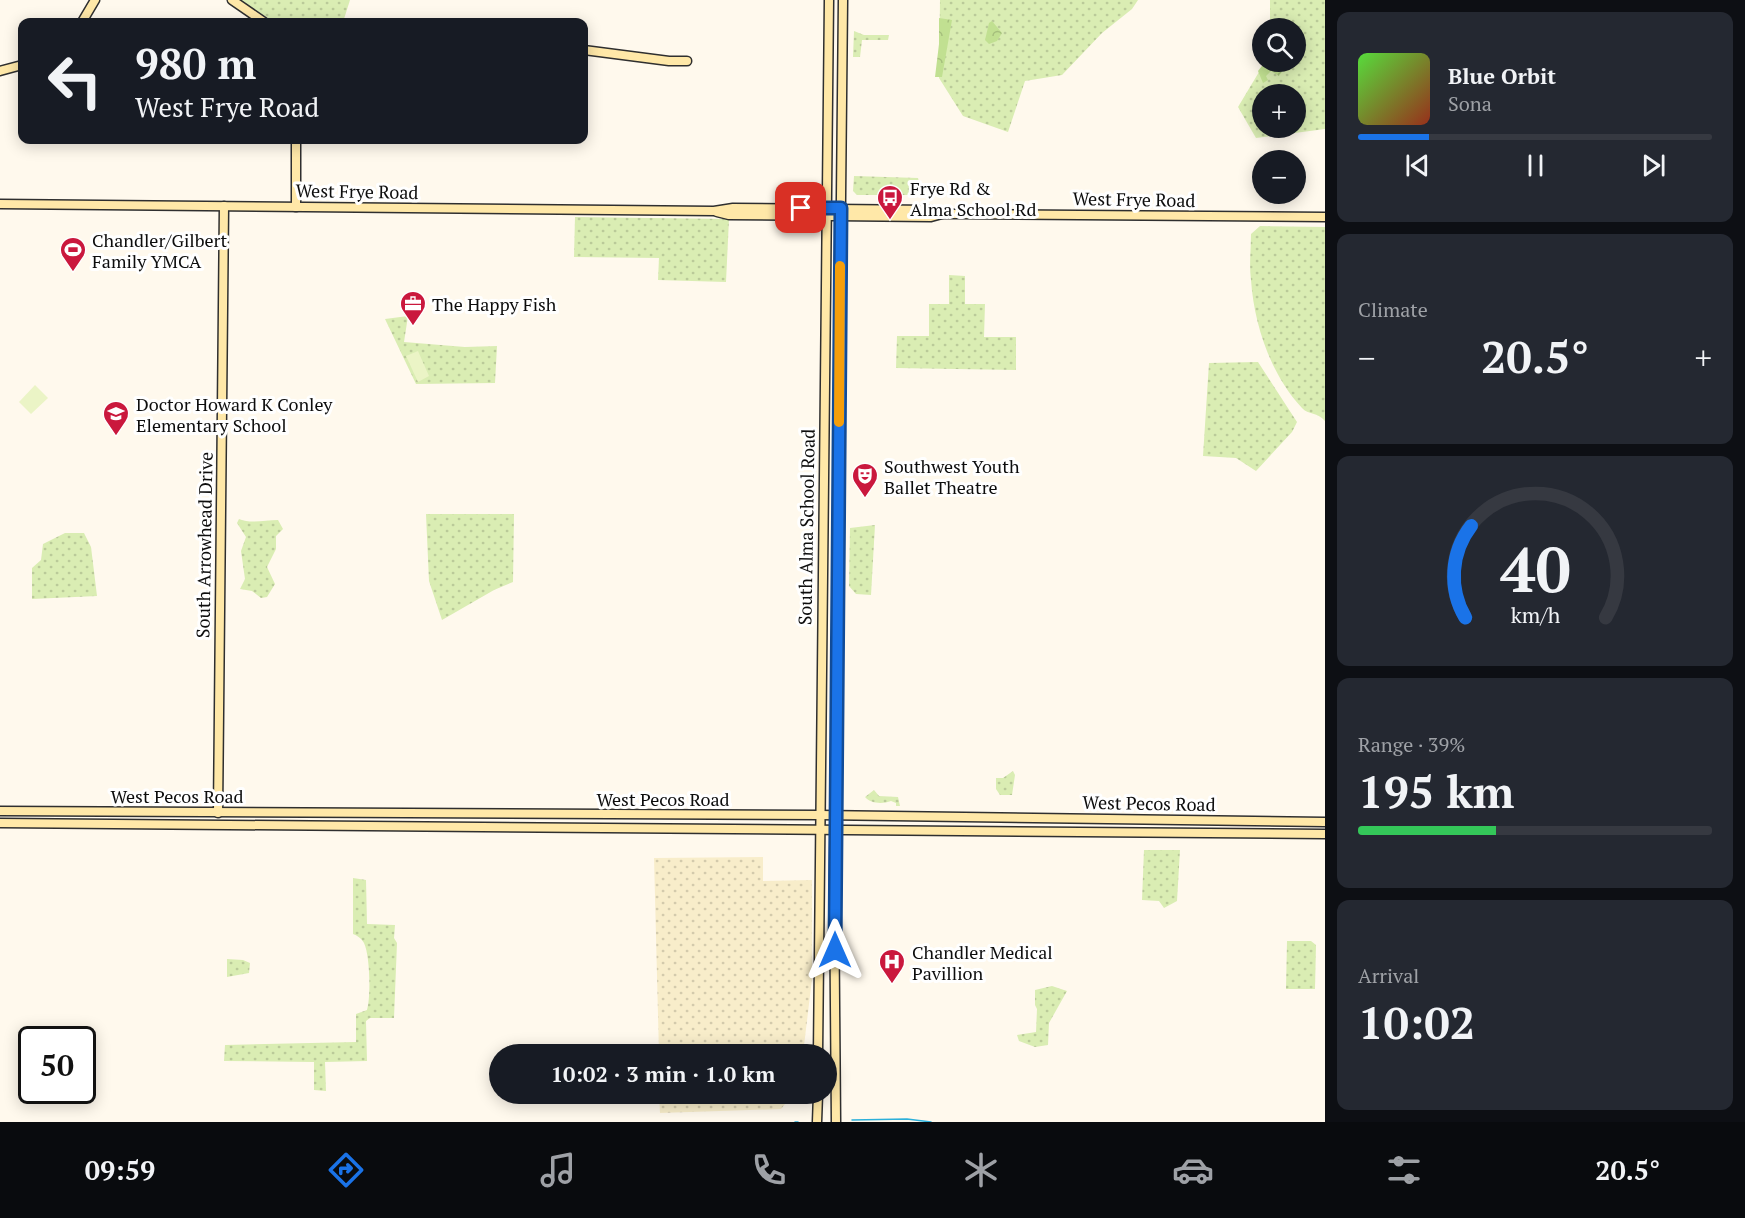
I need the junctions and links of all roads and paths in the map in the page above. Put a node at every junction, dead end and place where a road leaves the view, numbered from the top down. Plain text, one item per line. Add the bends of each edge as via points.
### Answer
1 (95, 0) edge
2 (232, 0) edge
3 (829, 0) edge
4 (843, 0) edge
5 (84, 18) edge
6 (258, 18) edge
7 (588, 51) edge
8 (687, 61) dead end
9 (18, 66) edge
10 (0, 71) edge
11 (296, 144) edge
12 (0, 204) edge
13 (224, 206) junction
14 (296, 207) junction
15 (827, 212) junction
16 (841, 212) junction
17 (1325, 218) edge
18 (0, 811) edge
19 (218, 813) junction
20 (400, 813) junction
21 (820, 815) junction
22 (835, 815) junction
23 (1325, 822) edge
24 (0, 823) edge
25 (365, 825) junction
26 (820, 830) junction
27 (835, 830) junction
28 (1325, 834) edge
29 (818, 1044) edge
30 (818, 1104) edge
31 (817, 1122) edge
32 (836, 1122) edge

1 - 5 main road
2 - 6 main road
3 - 15 main road, South Alma School Road
4 - 16 main road, South Alma School Road
7 - 8 main road
9 - 10 main road
11 - 14 main road
12 - 13 main road, West Frye Road
13 - 14 main road, West Frye Road
13 - 19 main road, South Arrowhead Drive
14 - 15 main road, West Frye Road via 714,211 733,208
15 - 16 main road, West Frye Road
15 - 21 main road, South Alma School Road
16 - 17 main road, West Frye Road via 931,218 942,214
16 - 22 main road, South Alma School Road
18 - 19 main road, West Pecos Road
19 - 20 main road, West Pecos Road
20 - 21 main road, West Pecos Road
20 - 25 main road via 393,819 371,819
21 - 22 main road, West Pecos Road
21 - 26 main road, South Alma School Road
22 - 23 main road, West Pecos Road
22 - 27 main road, South Alma School Road
24 - 25 main road, West Pecos Road
25 - 26 main road, West Pecos Road
26 - 27 main road, West Pecos Road
26 - 29 main road, South Alma School Road
27 - 28 main road, West Pecos Road
27 - 32 main road, South Alma School Road
30 - 31 main road

